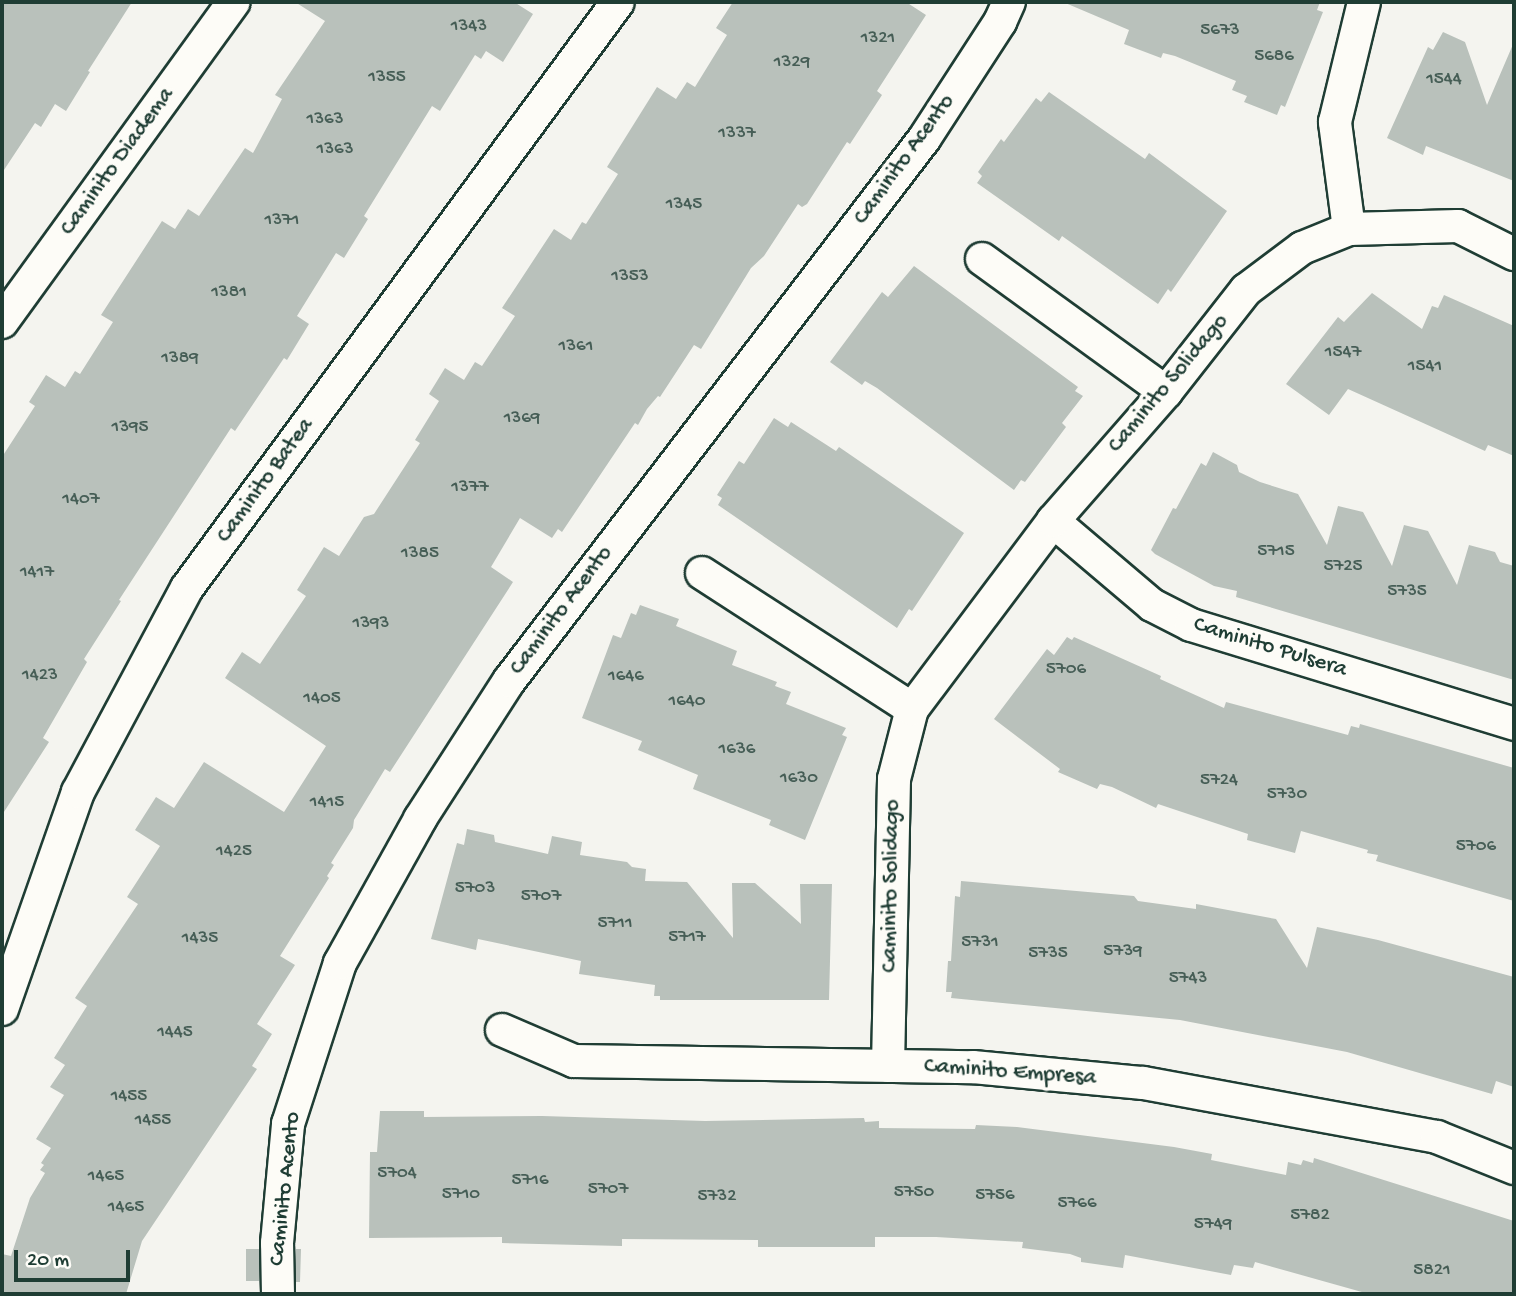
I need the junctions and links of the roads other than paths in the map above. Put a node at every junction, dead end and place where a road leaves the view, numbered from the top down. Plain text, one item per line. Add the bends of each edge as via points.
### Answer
1 (234, 2) edge
2 (618, 2) edge
3 (1009, 2) edge
4 (1364, 2) edge
5 (1349, 229) junction
6 (1514, 254) edge
7 (982, 259) dead end
8 (2, 321) edge
9 (1166, 392) junction
10 (1053, 521) junction
11 (702, 573) dead end
12 (912, 709) junction
13 (1514, 724) edge
14 (2, 1009) edge
15 (502, 1030) dead end
16 (888, 1066) junction
17 (1514, 1168) edge
18 (278, 1294) edge

1 - 8 street, Caminito Diadema
2 - 14 street, Caminito Batea via 187,589 78,792
3 - 18 street, Caminito Acento via 924,139 509,681 420,818 341,962 288,1124 276,1243
4 - 5 street via 1335,122
5 - 6 street, Caminito Solidago via 1458,226
5 - 9 street, Caminito Solidago via 1302,248 1246,290
7 - 9 street
9 - 10 street, Caminito Solidago
10 - 12 street, Caminito Solidago
10 - 13 street, Caminito Pulsera via 1152,605 1191,625
11 - 12 street
12 - 16 street, Caminito Solidago via 894,779
15 - 16 street, Caminito Empresa via 574,1060
16 - 17 street, Caminito Empresa via 972,1068 1143,1083 1437,1137

